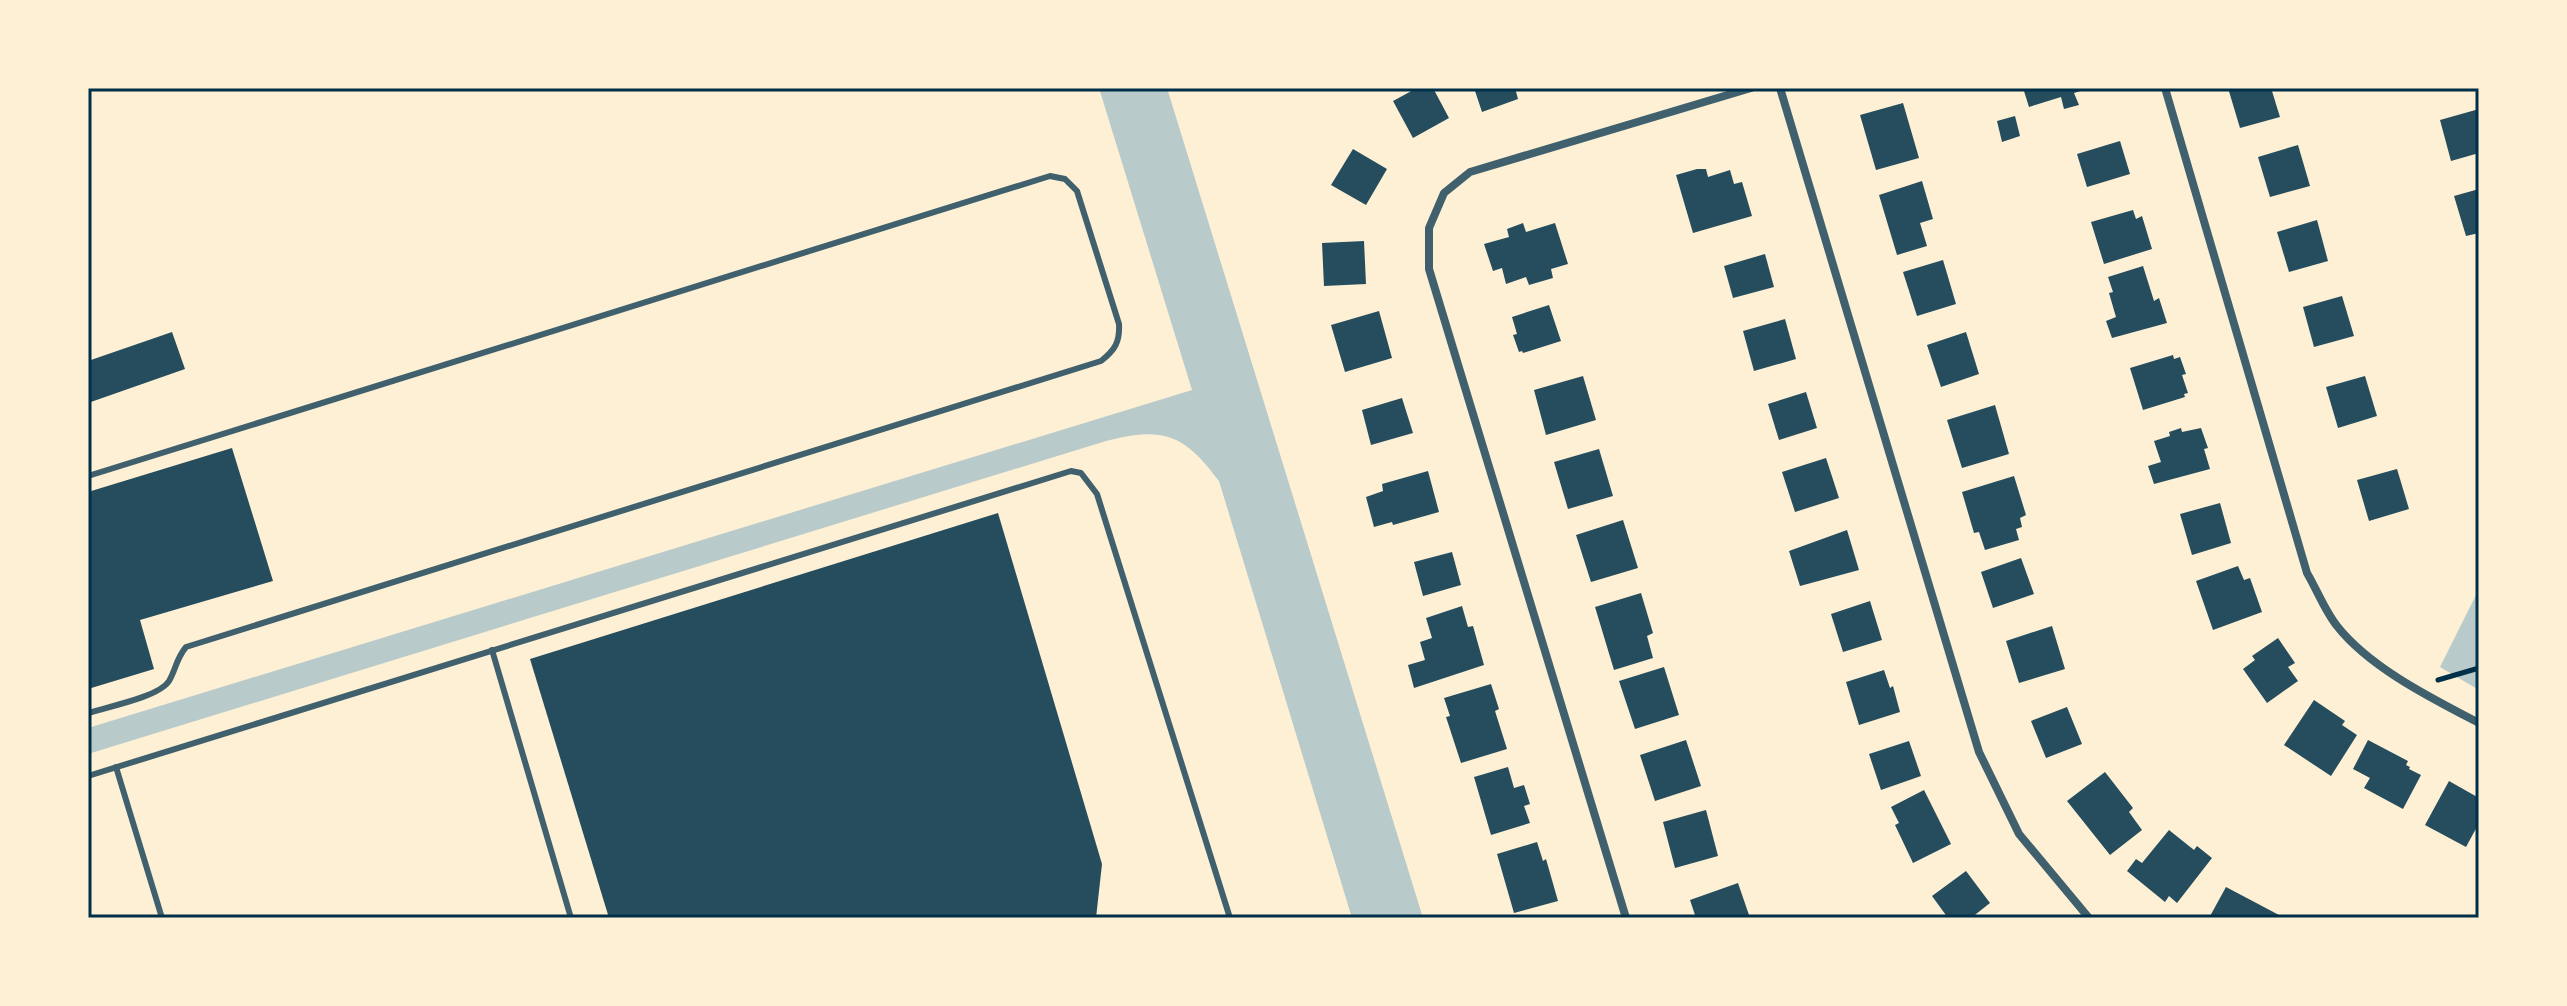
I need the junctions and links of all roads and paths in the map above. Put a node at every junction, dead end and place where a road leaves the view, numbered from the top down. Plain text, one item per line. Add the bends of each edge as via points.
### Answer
1 (1751, 88) edge
2 (1780, 88) edge
3 (2165, 88) edge
4 (88, 476) edge
5 (492, 650) junction
6 (2479, 668) edge
7 (2413, 687) junction
8 (88, 713) edge
9 (2479, 723) edge
10 (116, 767) junction
11 (88, 776) edge
12 (162, 918) edge
13 (571, 918) edge
14 (1230, 918) edge
15 (1626, 918) edge
16 (2089, 918) edge

1 - 15 street via 1470,172 1444,193 1429,228 1429,269
2 - 16 street via 1979,752 2019,834
3 - 7 street via 2307,573 2337,626 2377,664
4 - 8 lane via 1050,176 1065,179 1077,191 1119,324 1120,339 1101,361 186,647 160,690
5 - 10 lane
5 - 13 lane
5 - 14 lane via 1060,474 1081,473 1097,494
6 - 7 path
7 - 9 street
10 - 11 lane
10 - 12 lane

